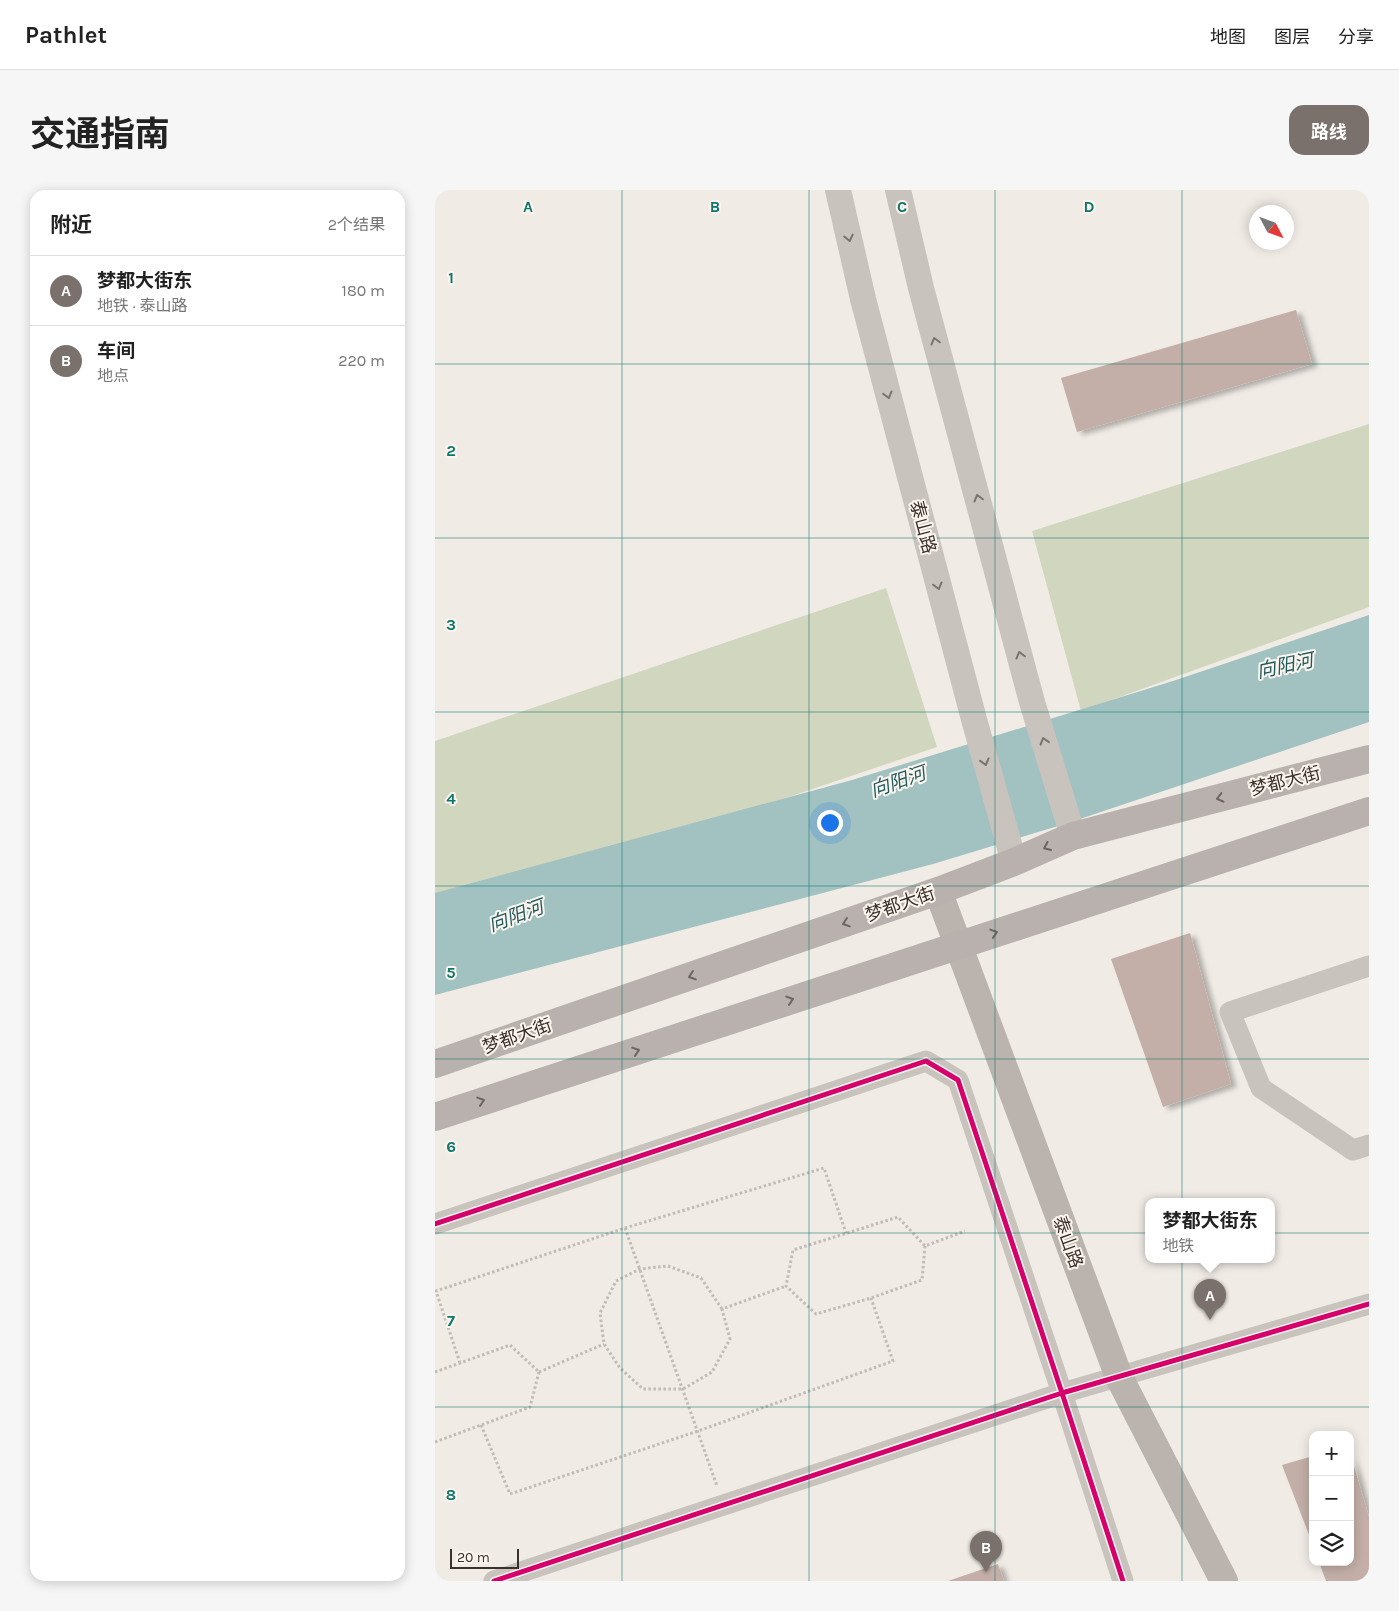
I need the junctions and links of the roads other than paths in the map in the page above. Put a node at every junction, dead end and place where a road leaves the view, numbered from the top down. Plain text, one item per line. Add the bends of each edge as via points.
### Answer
1 (838, 190) edge
2 (898, 190) edge
3 (1369, 760) edge
4 (1369, 811) edge
5 (1073, 836) junction
6 (1014, 862) junction
7 (938, 892) junction
8 (958, 945) junction
9 (1369, 966) edge
10 (435, 1064) edge
11 (435, 1117) edge
12 (1369, 1144) edge
13 (435, 1224) edge
14 (1369, 1304) edge
15 (1119, 1377) junction
16 (1062, 1393) junction
17 (494, 1581) edge
18 (1123, 1581) edge
19 (1224, 1581) edge

1 -> 6 street, 泰山路 via 863,299
5 -> 2 street via 1032,702
3 -> 5 main road, 梦都大街
8 -> 4 main road
5 -> 6 main road, 梦都大街
6 - 7 main road, 梦都大街
7 - 8 main road, 泰山路
7 -> 10 main road, 梦都大街
11 -> 8 main road
8 - 15 main road, 泰山路
9 - 12 street via 1230,1012 1261,1088 1353,1150
13 - 16 street via 926,1061 958,1080
14 - 15 street
15 - 16 street
15 - 19 main road, 泰山路
16 - 17 street
16 - 18 street

